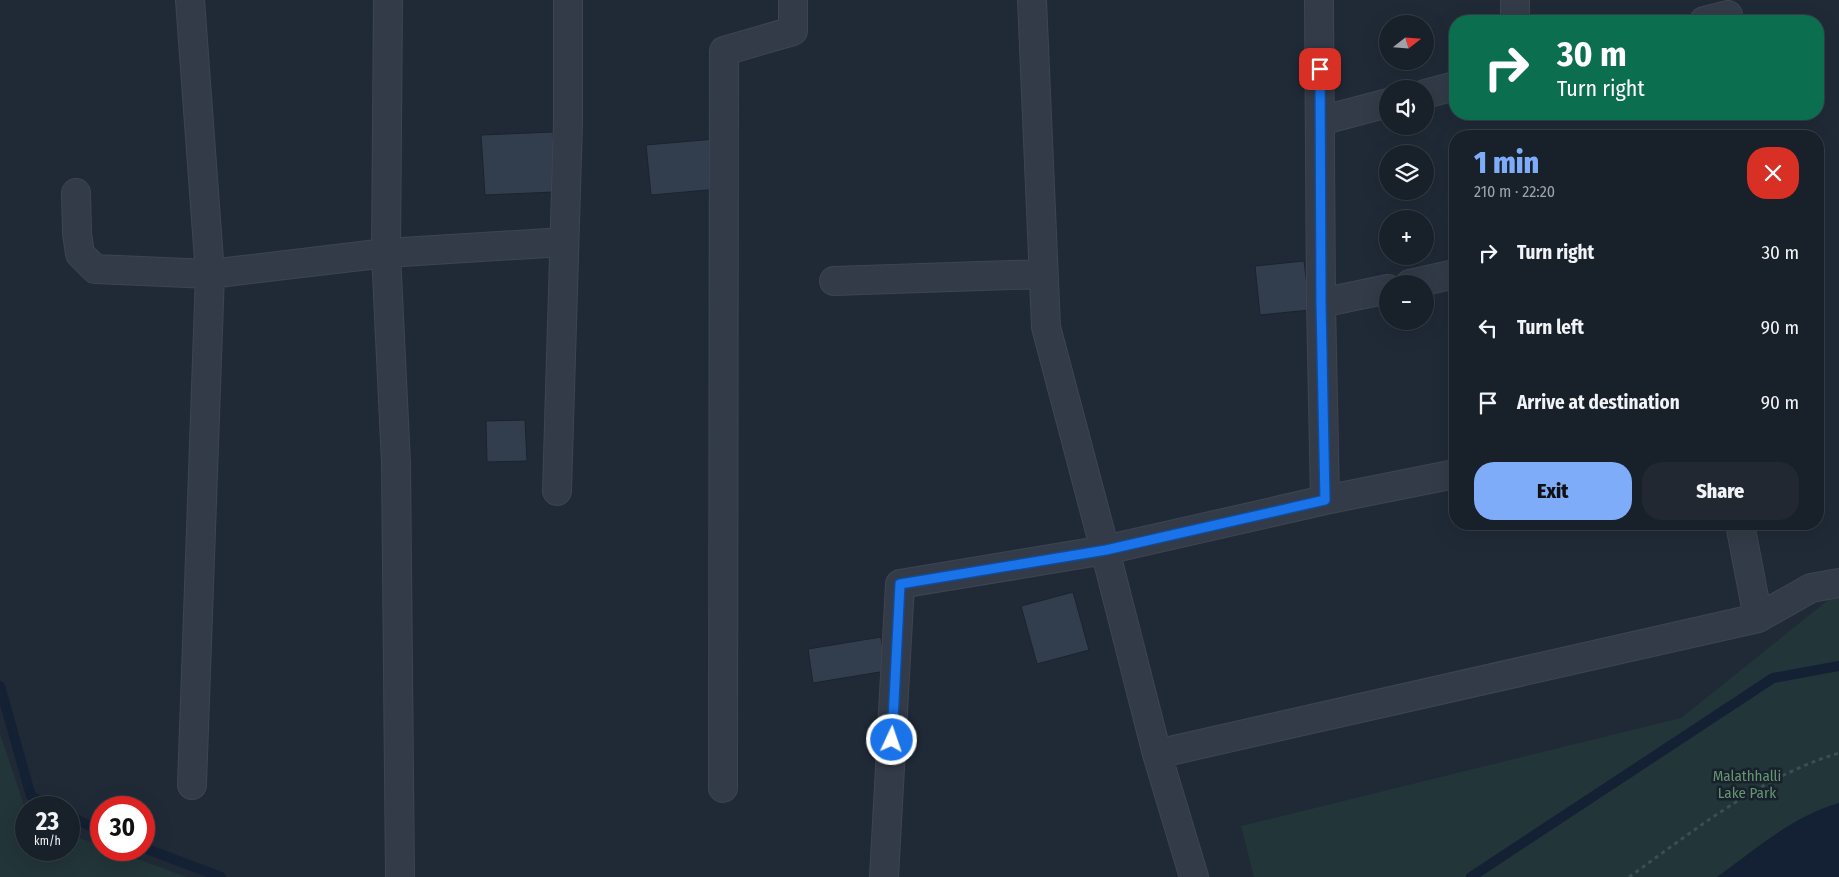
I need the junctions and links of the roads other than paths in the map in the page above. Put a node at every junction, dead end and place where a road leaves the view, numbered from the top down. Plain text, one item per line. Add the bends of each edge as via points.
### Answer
1 (190, 0) edge
2 (388, 0) edge
3 (568, 0) edge
4 (794, 0) edge
5 (1032, 0) edge
6 (1319, 0) edge
7 (1515, 0) edge
8 (1515, 15) edge
9 (1449, 88) edge
10 (1434, 92) edge
11 (1379, 105) edge
12 (1320, 121) junction
13 (76, 193) dead end
14 (564, 242) junction
15 (386, 253) junction
16 (210, 274) junction
17 (1043, 274) junction
18 (1449, 275) edge
19 (1434, 279) edge
20 (834, 281) dead end
21 (1379, 291) edge
22 (1321, 303) junction
23 (1449, 475) edge
24 (557, 491) dead end
25 (1325, 500) junction
26 (1741, 530) edge
27 (1106, 550) junction
28 (1839, 582) edge
29 (1758, 618) junction
30 (1157, 754) junction
31 (192, 785) dead end
32 (723, 788) dead end
33 (400, 877) edge
34 (884, 877) edge
35 (1194, 877) edge

1 - 16 street
2 - 15 street
3 - 14 street
4 - 32 street via 793,31 724,51
5 - 17 street
6 - 12 street
7 - 8 street
9 - 10 street
11 - 12 street
12 - 22 street
13 - 16 street via 80,254 95,269
14 - 15 street
14 - 24 street
15 - 16 street
15 - 33 street via 396,463
16 - 31 street
17 - 20 street
17 - 27 street via 1046,327
18 - 19 street
21 - 22 street
22 - 25 street
23 - 25 street
25 - 27 street
26 - 29 street
27 - 30 street
27 - 34 street via 900,584
28 - 29 street via 1811,588
29 - 30 street
30 - 35 street

